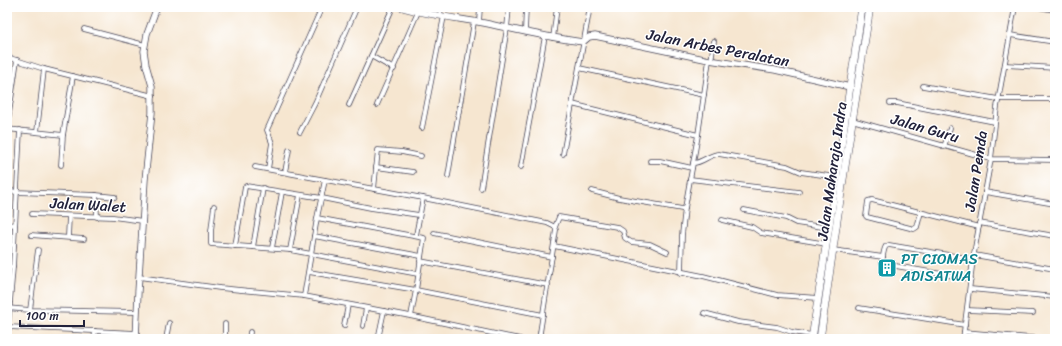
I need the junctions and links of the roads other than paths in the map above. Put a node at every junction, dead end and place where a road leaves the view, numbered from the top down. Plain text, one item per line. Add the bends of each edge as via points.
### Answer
1 (157, 7) edge
2 (322, 7) edge
3 (357, 7) edge
4 (393, 7) edge
5 (400, 7) edge
6 (441, 7) edge
7 (480, 7) edge
8 (508, 7) edge
9 (526, 7) edge
10 (557, 7) edge
11 (590, 7) edge
12 (862, 7) edge
13 (870, 7) edge
14 (1015, 7) edge
15 (1038, 7) edge
16 (1055, 10) edge
17 (418, 12) junction
18 (442, 16) junction
19 (477, 22) junction
20 (507, 28) junction
21 (84, 29) dead end
22 (525, 32) junction
23 (1010, 35) junction
24 (545, 36) junction
25 (553, 38) junction
26 (714, 41) dead end
27 (583, 42) junction
28 (1055, 42) edge
29 (145, 45) junction
30 (371, 56) junction
31 (7, 57) edge
32 (17, 60) junction
33 (710, 60) junction
34 (1005, 65) junction
35 (579, 68) junction
36 (1055, 68) edge
37 (44, 69) junction
38 (394, 69) junction
39 (73, 76) junction
40 (923, 86) dead end
41 (850, 87) junction
42 (704, 95) junction
43 (152, 96) junction
44 (998, 99) junction
45 (1055, 99) edge
46 (890, 103) dead end
47 (572, 104) junction
48 (349, 105) dead end
49 (377, 105) dead end
50 (852, 120) junction
51 (995, 122) junction
52 (7, 128) edge
53 (422, 128) dead end
54 (950, 128) dead end
55 (20, 130) junction
56 (847, 131) junction
57 (36, 132) junction
58 (300, 132) dead end
59 (63, 135) junction
60 (698, 135) junction
61 (944, 147) junction
62 (289, 150) dead end
63 (563, 154) dead end
64 (421, 156) dead end
65 (991, 159) junction
66 (1055, 160) edge
67 (650, 161) dead end
68 (61, 165) dead end
69 (255, 166) dead end
70 (692, 166) junction
71 (376, 167) junction
72 (521, 167) dead end
73 (268, 169) junction
74 (285, 172) junction
75 (413, 172) dead end
76 (448, 176) dead end
77 (836, 177) junction
78 (690, 179) junction
79 (325, 180) junction
80 (263, 188) junction
81 (481, 188) dead end
82 (374, 189) junction
83 (7, 190) edge
84 (592, 191) dead end
85 (16, 192) junction
86 (282, 192) junction
87 (799, 192) dead end
88 (985, 192) junction
89 (96, 195) junction
90 (300, 195) junction
91 (115, 197) dead end
92 (322, 198) junction
93 (422, 198) junction
94 (1055, 204) edge
95 (214, 206) dead end
96 (685, 208) junction
97 (744, 210) dead end
98 (921, 212) junction
99 (32, 214) dead end
100 (419, 215) junction
101 (69, 216) junction
102 (97, 217) junction
103 (317, 218) junction
104 (722, 220) dead end
105 (143, 221) junction
106 (7, 224) edge
107 (15, 225) junction
108 (979, 225) junction
109 (555, 227) junction
110 (829, 228) junction
111 (434, 233) dead end
112 (31, 235) dead end
113 (416, 235) junction
114 (314, 236) junction
115 (1055, 236) edge
116 (68, 237) junction
117 (84, 238) dead end
118 (7, 244) edge
119 (14, 244) junction
120 (827, 244) junction
121 (235, 246) junction
122 (554, 246) junction
123 (253, 247) junction
124 (272, 248) junction
125 (38, 250) dead end
126 (290, 250) junction
127 (833, 250) junction
128 (667, 252) dead end
129 (311, 254) junction
130 (421, 256) junction
131 (552, 257) junction
132 (883, 257) junction
133 (973, 257) junction
134 (420, 261) junction
135 (7, 267) edge
136 (13, 267) junction
137 (1055, 269) edge
138 (309, 272) junction
139 (681, 272) junction
140 (418, 274) junction
141 (139, 277) junction
142 (970, 279) junction
143 (548, 285) junction
144 (9, 289) edge
145 (970, 289) junction
146 (416, 290) junction
147 (304, 296) junction
148 (1055, 297) edge
149 (818, 298) junction
150 (348, 305) junction
151 (8, 308) edge
152 (366, 308) junction
153 (859, 308) dead end
154 (30, 310) junction
155 (967, 310) junction
156 (384, 311) junction
157 (137, 312) junction
158 (704, 313) dead end
159 (1033, 313) dead end
160 (543, 315) junction
161 (411, 316) junction
162 (8, 322) edge
163 (169, 323) dead end
164 (225, 324) dead end
165 (965, 325) junction
166 (344, 326) dead end
167 (363, 326) dead end
168 (8, 327) edge
169 (95, 331) junction
170 (250, 332) dead end
171 (964, 332) junction
172 (136, 336) edge
173 (7, 337) edge
174 (812, 337) edge
175 (94, 339) edge
176 (166, 339) edge
177 (225, 339) edge
178 (249, 339) edge
179 (378, 339) edge
180 (520, 339) edge
181 (539, 339) edge
182 (820, 339) edge
183 (963, 339) edge
184 (1043, 339) edge

1 - 29 street
2 - 73 street via 267,130 272,143
3 - 58 street via 316,102
4 - 30 street
5 - 17 street
6 - 18 street
7 - 19 street
8 - 20 street
9 - 22 street
10 - 25 street
11 - 27 street
12 - 41 highway, Jalan Maharaja Indra
13 - 50 highway, Jalan Maharaja Indra
14 - 23 street, Jalan Pemda
15 - 16 street
17 - 18 street
17 - 38 street
18 - 19 street
18 - 53 street
19 - 20 street
19 - 76 street
20 - 22 street
20 - 81 street
21 - 29 street
22 - 24 street
23 - 28 street
23 - 34 street, Jalan Pemda
24 - 25 street
24 - 72 street
25 - 27 street
26 - 33 street
27 - 33 street, Jalan Arbes Peralatan via 595,36
27 - 35 street
29 - 43 street
30 - 38 street
30 - 48 street
31 - 32 street
32 - 37 street
32 - 52 street
33 - 41 street, Jalan Arbes Peralatan via 775,70
33 - 42 street
34 - 36 street
34 - 44 street, Jalan Pemda
35 - 42 street
35 - 47 street
37 - 39 street
37 - 57 street
38 - 49 street
39 - 43 street
39 - 59 street
40 - 44 street
41 - 56 highway, Jalan Maharaja Indra
42 - 60 street
43 - 105 street
44 - 45 street
44 - 51 street, Jalan Pemda
46 - 51 street
47 - 60 street
47 - 63 street
50 - 56 highway, Jalan Maharaja Indra
50 - 61 street, Jalan Guru
51 - 65 street, Jalan Pemda
52 - 55 street
54 - 61 street
55 - 57 street
55 - 85 street
56 - 77 highway, Jalan Maharaja Indra
56 - 127 highway, Jalan Maharaja Indra
57 - 59 street
59 - 68 street
60 - 70 street
61 - 65 street, Jalan Guru
62 - 74 street
64 - 71 street via 380,150 377,151
65 - 66 street, Jalan Guru
65 - 88 street, Jalan Pemda
67 - 70 street
69 - 73 street
70 - 77 street via 719,154
70 - 78 street
71 - 75 street
71 - 82 street
73 - 74 street
74 - 79 street
77 - 110 highway, Jalan Maharaja Indra
78 - 87 street
78 - 96 street
79 - 82 street
79 - 92 street
80 - 86 street
80 - 121 street via 245,187
80 - 123 street
82 - 93 street
83 - 85 street
84 - 96 street via 619,198
85 - 89 street
85 - 107 street
86 - 90 street
86 - 124 street
88 - 94 street
88 - 108 street, Jalan Pemda
89 - 91 street
89 - 102 street
90 - 92 street
90 - 126 street
92 - 100 street
92 - 103 street
93 - 100 street
93 - 109 street via 547,223
95 - 121 street via 211,244
96 - 139 street
97 - 110 street
98 - 98 street via 872,200 868,201 866,216 914,229 917,227
98 - 108 street
99 - 101 street, Jalan Walet
100 - 113 street
101 - 102 street, Jalan Walet
101 - 116 street
102 - 105 street, Jalan Walet
103 - 113 street
103 - 114 street
104 - 120 street via 752,227 761,234
105 - 141 street
106 - 107 street
107 - 119 street
108 - 115 street
108 - 133 street, Jalan Pemda
109 - 122 street
109 - 128 street via 560,216 617,227 631,242 650,244
110 - 120 highway, Jalan Maharaja Indra
111 - 131 street
112 - 116 street
113 - 130 street via 425,238
114 - 129 street
114 - 130 street
116 - 117 street
118 - 119 street
119 - 136 street
120 - 149 highway, Jalan Maharaja Indra
121 - 123 street
122 - 131 street
122 - 139 street
123 - 124 street
124 - 126 street
125 - 154 street
126 - 129 street
127 - 132 street
127 - 182 highway, Jalan Maharaja Indra
129 - 138 street
129 - 140 street
130 - 134 street
131 - 143 street
132 - 133 street via 885,248 889,245
132 - 142 street via 884,264
133 - 137 street
133 - 142 street, Jalan Pemda
134 - 140 street
134 - 143 street
135 - 136 street
136 - 144 street
138 - 146 street
138 - 147 street
139 - 149 street via 777,295
140 - 146 street
141 - 147 street
141 - 157 street
142 - 145 street, Jalan Pemda
143 - 160 street
144 - 151 street
145 - 148 street
145 - 155 street, Jalan Pemda
146 - 160 street
146 - 161 street
147 - 150 street
149 - 174 highway, Jalan Maharaja Indra
150 - 152 street
150 - 166 street
151 - 154 street
151 - 162 street
152 - 156 street
152 - 167 street
153 - 165 street
154 - 157 street
155 - 159 street
155 - 165 street, Jalan Pemda
156 - 161 street
156 - 179 street
157 - 172 street
158 - 174 street via 738,322 777,327
160 - 181 street
161 - 180 street
162 - 168 street
163 - 176 street
164 - 177 street
165 - 171 street, Jalan Pemda
168 - 169 street
168 - 173 street
169 - 172 street
169 - 175 street
170 - 178 street
171 - 183 street, Jalan Pemda
171 - 184 street

